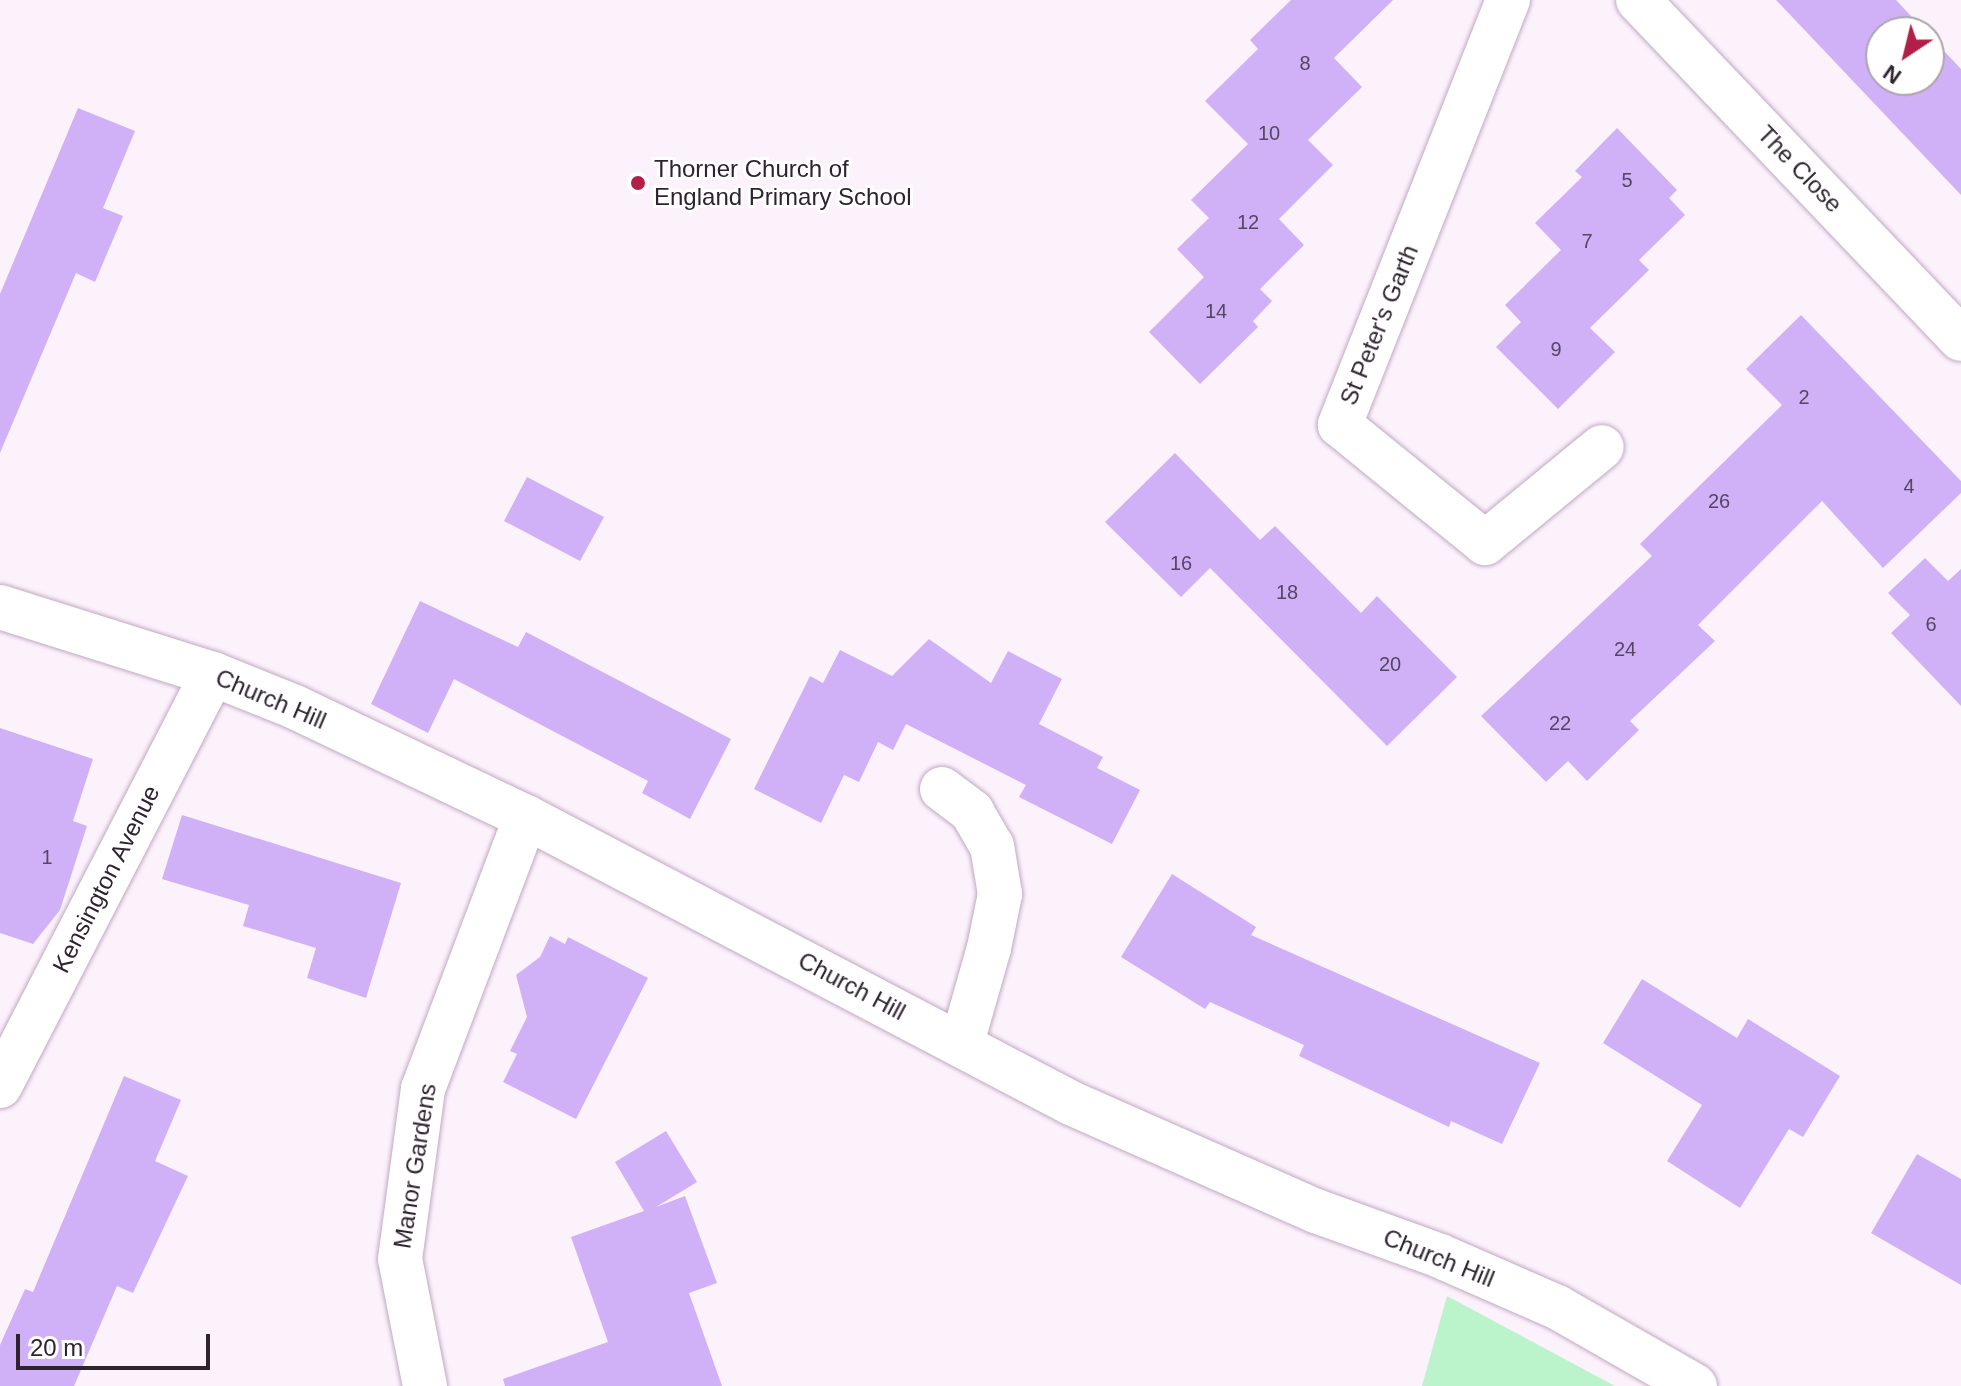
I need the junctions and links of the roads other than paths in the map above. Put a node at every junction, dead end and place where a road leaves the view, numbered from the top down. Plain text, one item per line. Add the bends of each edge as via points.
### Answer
1 (1508, 0) edge
2 (1638, 0) edge
3 (1961, 339) edge
4 (1602, 447) dead end
5 (0, 607) edge
6 (213, 674) junction
7 (942, 789) dead end
8 (526, 817) junction
9 (962, 1043) junction
10 (0, 1086) edge
11 (425, 1386) edge
12 (1695, 1386) edge

1 - 4 street, St Peter's Garth via 1340,425 1485,543
2 - 3 street, The Close
5 - 6 street, Church Hill
6 - 8 street, Church Hill via 295,707
6 - 10 street, Kensington Avenue
7 - 9 street via 972,812 992,846 1000,894
8 - 9 street, Church Hill
8 - 11 street, Manor Gardens via 423,1089 400,1259
9 - 12 street, Church Hill via 1071,1103 1287,1199 1557,1307

